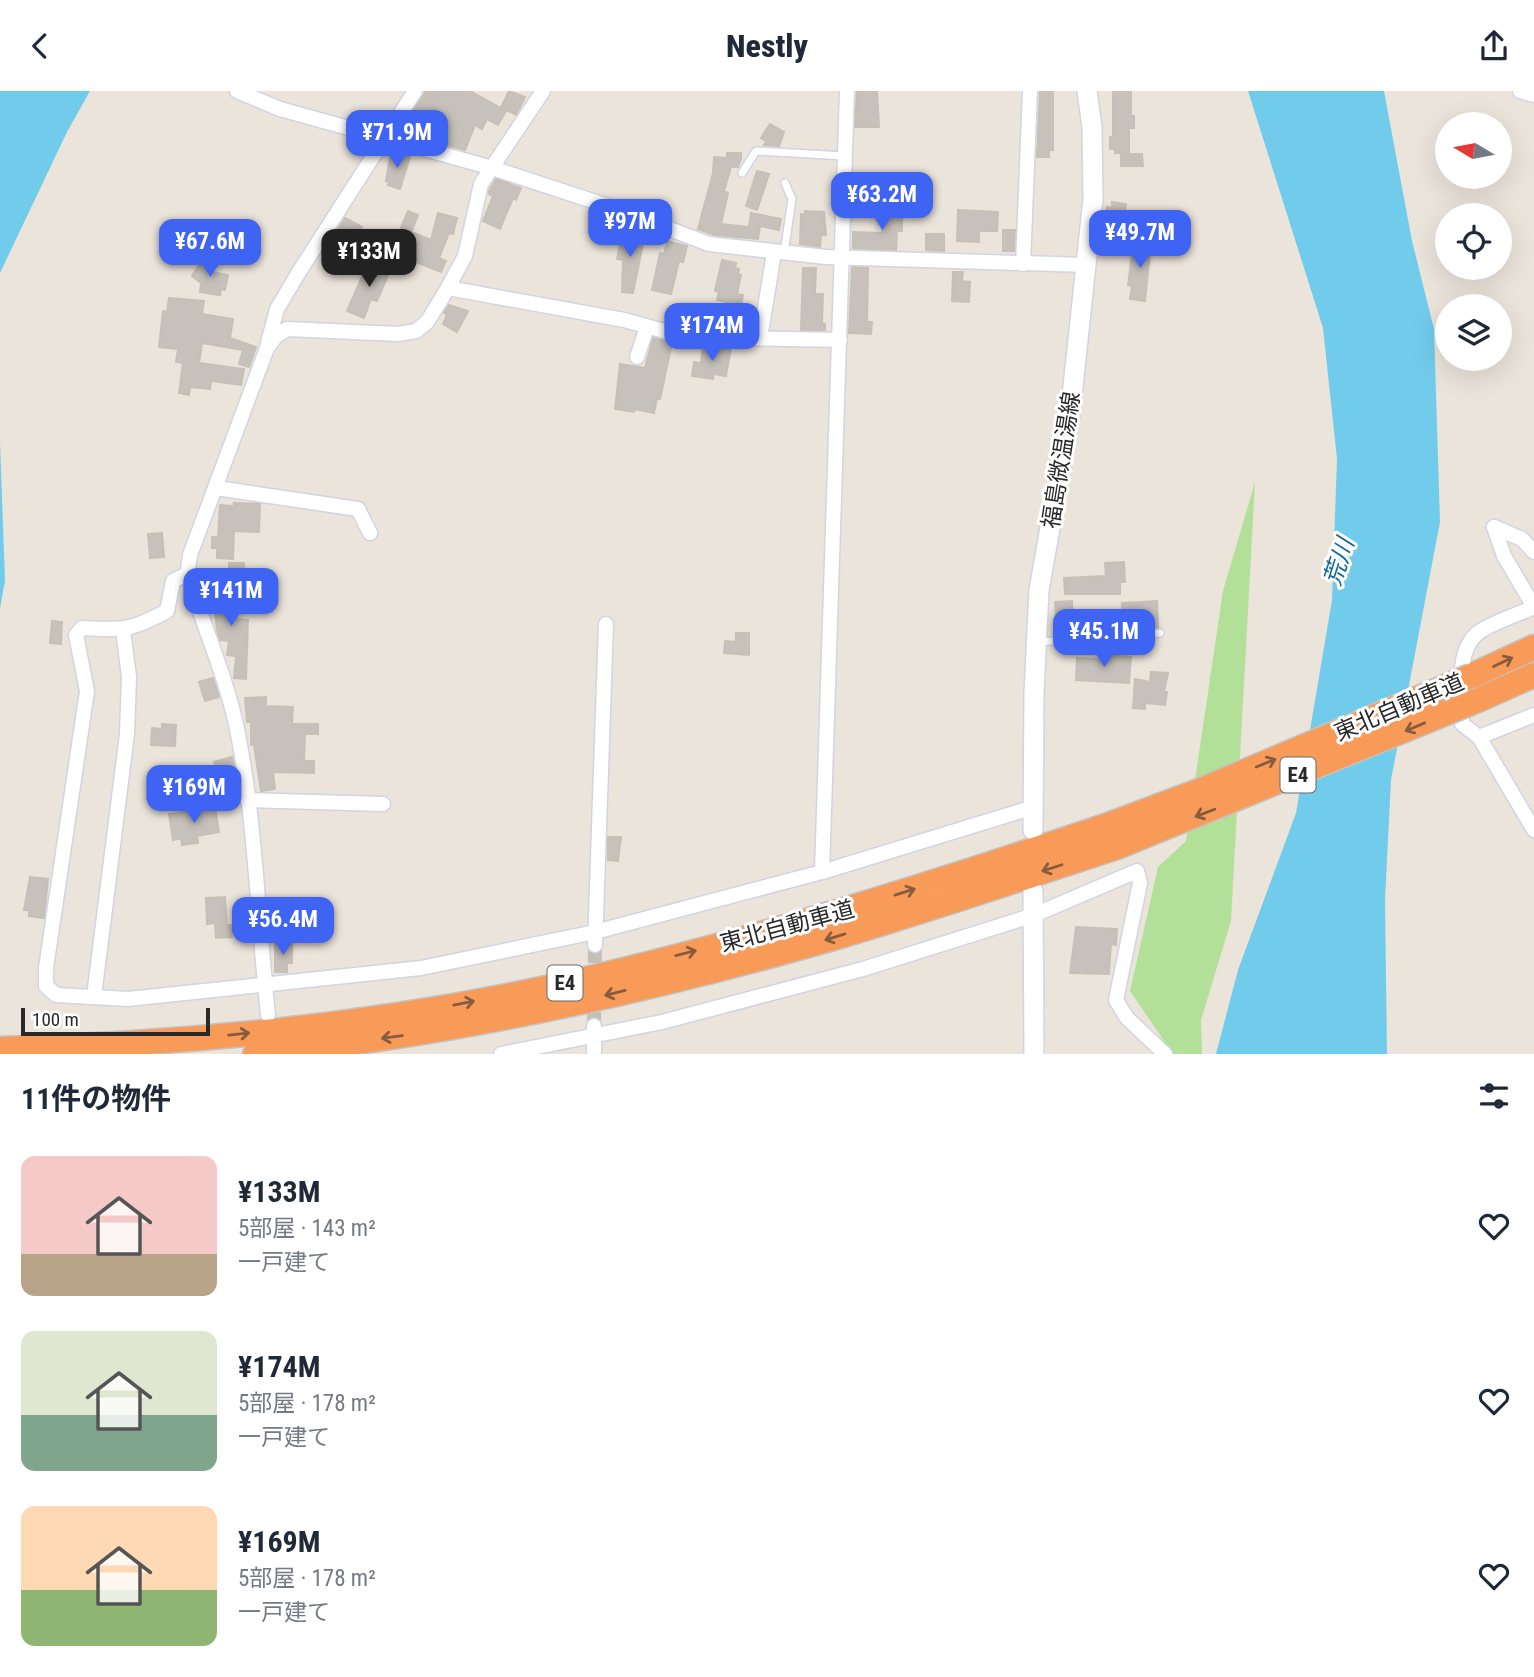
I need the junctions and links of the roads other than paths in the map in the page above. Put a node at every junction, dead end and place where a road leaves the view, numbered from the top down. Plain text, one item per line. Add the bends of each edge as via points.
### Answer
1 (237, 91) edge
2 (415, 91) edge
3 (543, 91) edge
4 (847, 91) edge
5 (1030, 91) edge
6 (1520, 91) edge
7 (1088, 92) edge
8 (1534, 95) edge
9 (382, 139) junction
10 (845, 156) junction
11 (489, 167) junction
12 (742, 173) dead end
13 (785, 183) dead end
14 (779, 253) junction
15 (842, 258) junction
16 (1023, 264) junction
17 (1087, 265) junction
18 (448, 288) junction
19 (647, 327) junction
20 (760, 338) junction
21 (840, 341) junction
22 (267, 348) junction
23 (637, 357) dead end
24 (216, 488) junction
25 (370, 533) dead end
26 (1534, 552) edge
27 (189, 573) junction
28 (1534, 607) edge
29 (606, 624) dead end
30 (123, 629) junction
31 (1160, 633) dead end
32 (1037, 642) junction
33 (1534, 647) edge
34 (1534, 675) edge
35 (1534, 715) edge
36 (1479, 737) junction
37 (248, 800) junction
38 (383, 804) dead end
39 (1034, 807) junction
40 (1033, 830) dead end
41 (1534, 830) edge
42 (1114, 836) junction
43 (822, 872) junction
44 (1034, 891) dead end
45 (1034, 915) junction
46 (595, 939) junction
47 (266, 986) junction
48 (94, 996) junction
49 (268, 1015) dead end
50 (594, 1031) junction
51 (0, 1049) edge
52 (255, 1054) edge
53 (501, 1054) edge
54 (594, 1054) edge
55 (1034, 1054) edge
56 (1165, 1054) edge

1 - 9 street via 280,109
2 - 9 street
3 - 11 street
4 - 10 street
5 - 16 street
6 - 8 street
7 - 17 main road, 福島微温湯線 via 1093,199
9 - 11 street
9 - 22 street via 277,309
10 - 12 lane via 756,151
10 - 15 street
11 - 14 street via 654,222 696,241
11 - 18 street via 465,256
13 - 14 lane via 792,199
14 - 15 street
14 - 20 street
15 - 16 street
15 - 21 street
16 - 17 street
17 - 32 main road, 福島微温湯線 via 1070,415 1040,590
18 - 19 street
18 - 22 street via 416,331 287,329
19 - 20 street via 686,337
19 - 23 street
20 - 21 street
21 - 43 street
22 - 24 street
24 - 25 street via 358,509
24 - 27 street via 190,555
26 - 28 street via 1522,539 1494,527 1504,556
27 - 30 street via 173,581 167,611
27 - 37 street via 226,686
28 - 36 street via 1479,632 1466,646 1462,724
29 - 46 street
30 - 48 street via 129,677 127,734
30 - 48 street via 82,628 76,635 87,691 46,968 46,986 56,995
31 - 32 lane
32 - 39 main road, 福島微温湯線
42 -> 33 highway, 東北自動車道 / E4, bridge via 1199,791
34 -> 42 highway, 東北自動車道 / E4, bridge
35 - 36 street
36 - 41 street
37 - 38 street
37 - 47 street
39 - 40 main road, 福島微温湯線
39 - 43 street
51 -> 42 highway, 東北自動車道 / E4 via 204,1038 449,1006 551,986 822,917
42 -> 52 highway, 東北自動車道 / E4 via 829,939 452,1028
43 - 46 street
44 - 45 main road
45 - 50 street via 863,969 662,1022
45 - 55 main road
45 - 56 street via 1137,871 1140,883 1116,1000 1127,1018
46 - 47 street via 421,968
47 - 48 street via 128,999
47 - 49 street
50 - 53 street
50 - 54 street

